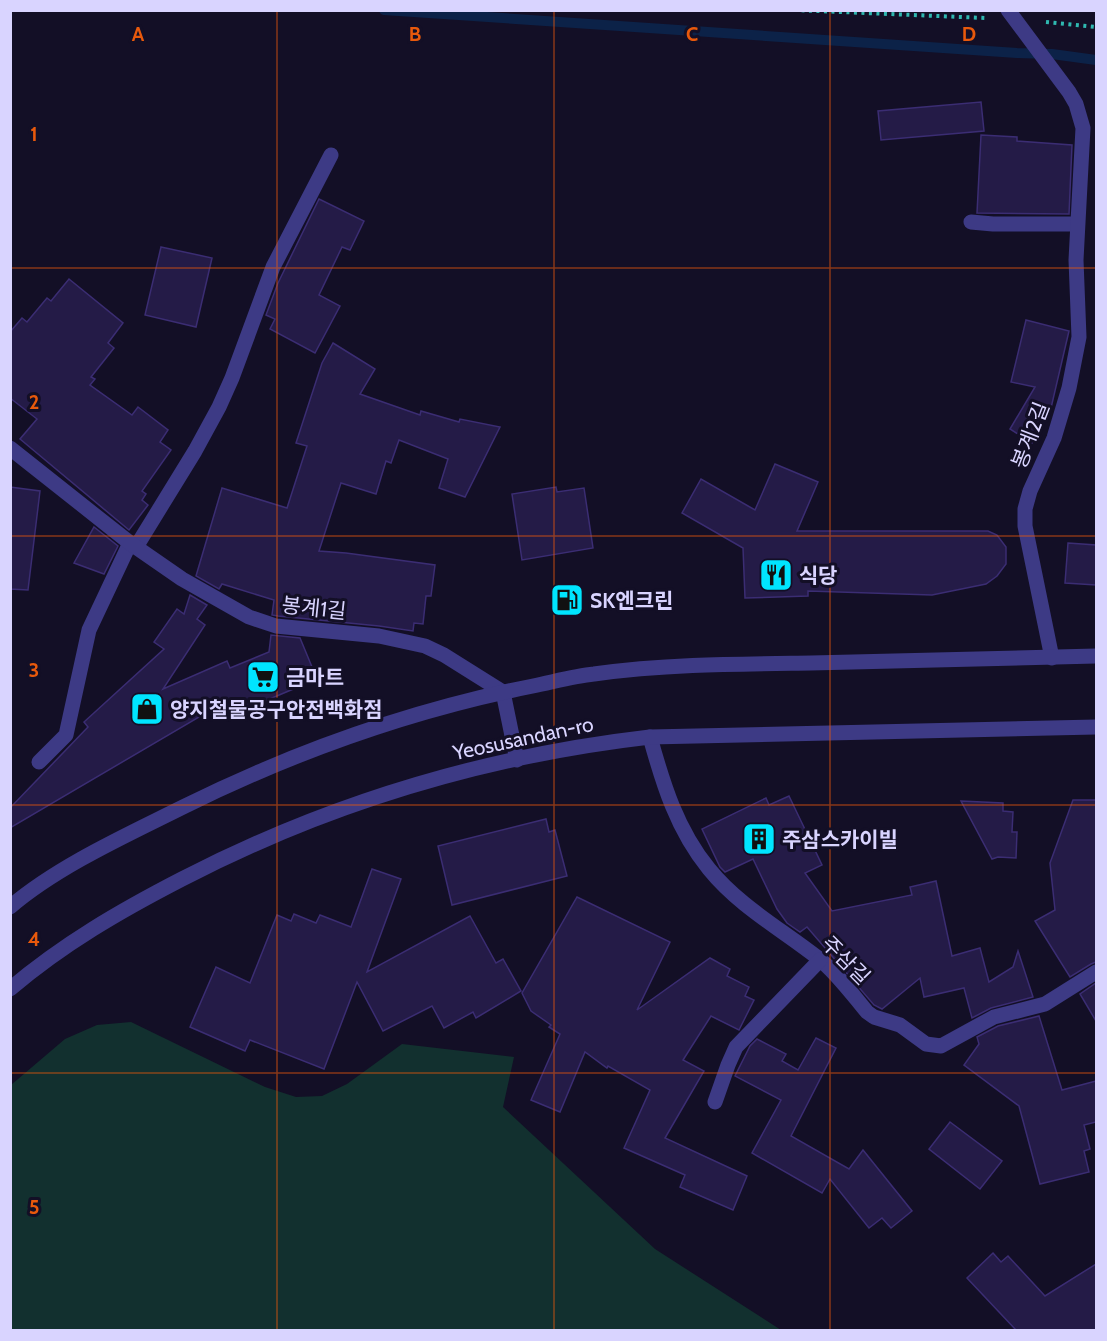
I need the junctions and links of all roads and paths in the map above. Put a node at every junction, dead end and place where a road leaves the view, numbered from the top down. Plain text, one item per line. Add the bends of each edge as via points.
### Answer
1 (794, 10) edge
2 (1014, 20) edge
3 (1096, 27) edge
4 (331, 155) dead end
5 (970, 222) dead end
6 (1077, 225) junction
7 (10, 448) edge
8 (133, 545) junction
9 (1096, 656) edge
10 (1052, 658) junction
11 (503, 692) junction
12 (1096, 727) edge
13 (650, 736) junction
14 (517, 760) junction
15 (39, 762) dead end
16 (10, 907) edge
17 (820, 960) junction
18 (1096, 972) edge
19 (10, 990) edge
20 (715, 1102) dead end

1 - 2 path
2 - 3 path
2 - 6 street, 봉계2길 via 1069,92 1080,114 1083,128
4 - 8 street via 273,267 219,407
5 - 6 street
6 - 10 street, 봉계2길 via 1076,357 1054,438 1025,509 1025,526
7 - 8 street, 봉계1길
8 - 11 street, 봉계1길 via 182,579 262,623 406,640 444,655
8 - 15 street via 89,630 66,735
9 - 10 street
10 - 11 street via 666,666 591,674
11 - 14 street
11 - 16 street via 391,722 253,774 97,851
12 - 13 street, Yeosusandan-ro
13 - 14 street, Yeosusandan-ro via 592,743
13 - 17 street, 주삼길 via 676,816 709,869 734,895
14 - 19 street, Yeosusandan-ro via 394,790 256,842 107,919 56,952
17 - 18 street, 주삼길 via 867,1012 900,1025 935,1046 948,1043 994,1017 1045,1005
17 - 20 street via 736,1047

